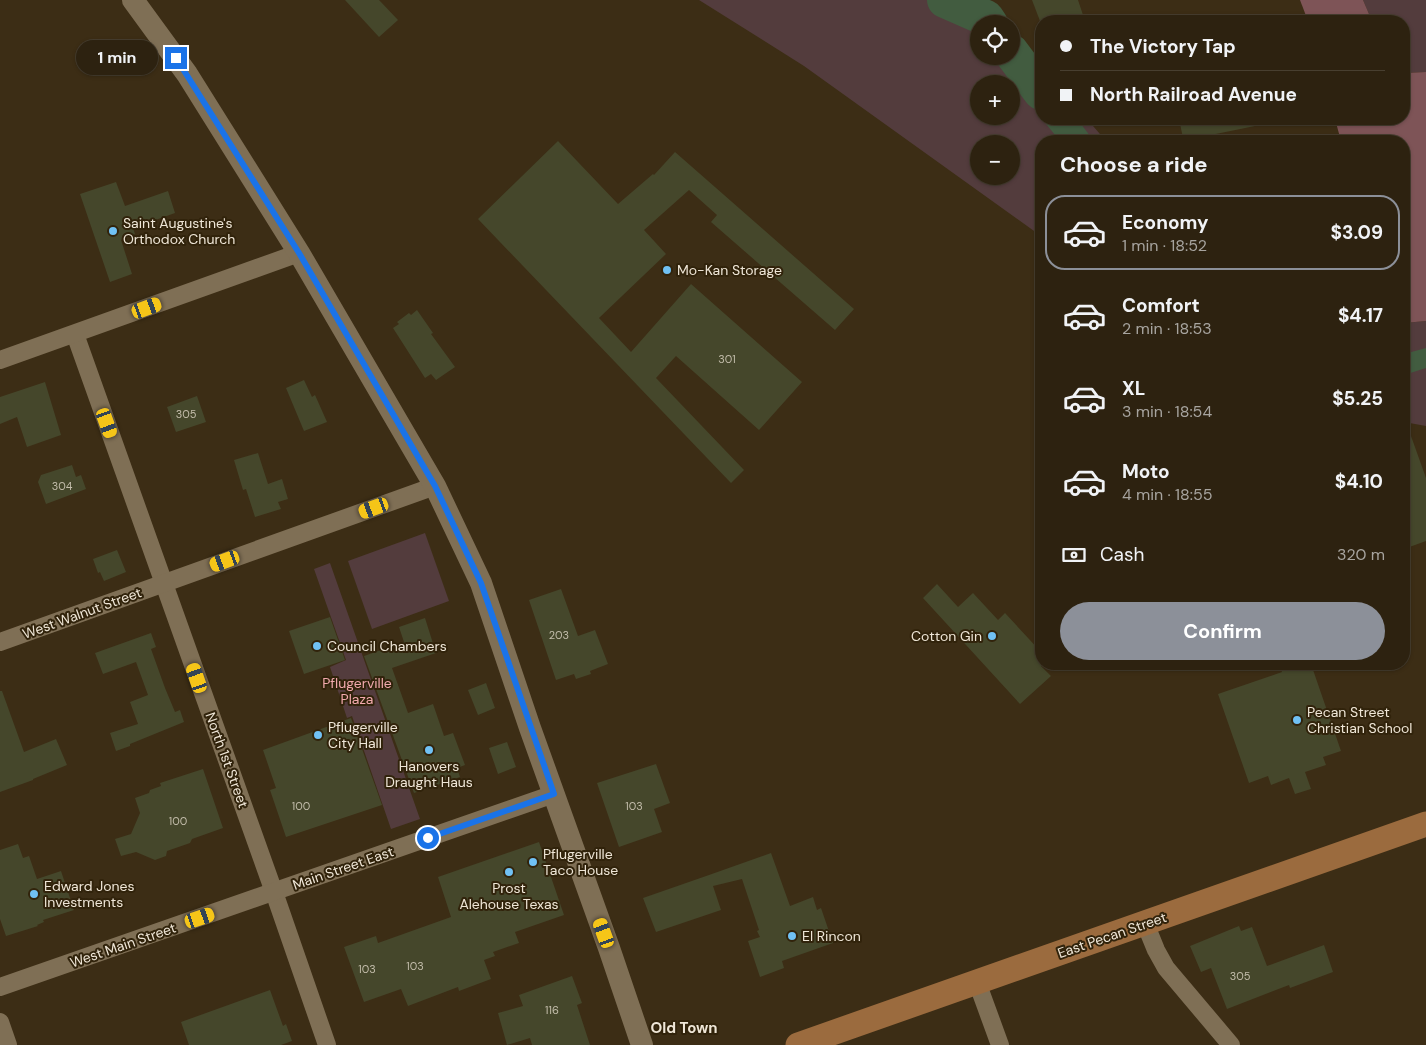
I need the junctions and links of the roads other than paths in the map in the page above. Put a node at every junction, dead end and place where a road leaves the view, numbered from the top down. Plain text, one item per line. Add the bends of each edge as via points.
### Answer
1 (133, 0) edge
2 (299, 253) junction
3 (75, 334) junction
4 (0, 360) edge
5 (435, 486) junction
6 (164, 584) junction
7 (0, 642) edge
8 (554, 794) junction
9 (1426, 824) edge
10 (274, 892) junction
11 (1145, 923) junction
12 (977, 982) junction
13 (0, 988) edge
14 (0, 1022) edge
15 (8, 1045) edge
16 (328, 1045) edge
17 (642, 1045) edge
18 (798, 1045) edge
19 (1000, 1045) edge
20 (1231, 1045) edge

1 - 2 street via 187,74
2 - 3 street
2 - 5 street
3 - 4 street
3 - 6 street, North 1st Street
5 - 6 street, West Walnut Street
5 - 8 street via 481,583
6 - 7 street, West Walnut Street
6 - 10 street, North 1st Street
8 - 10 street, Main Street East
8 - 17 street
9 - 11 main road, East Pecan Street
10 - 13 street, West Main Street
10 - 16 street, North 1st Street
11 - 12 main road, East Pecan Street
11 - 20 street via 1166,968
12 - 18 main road, East Pecan Street
12 - 19 street
14 - 15 street

